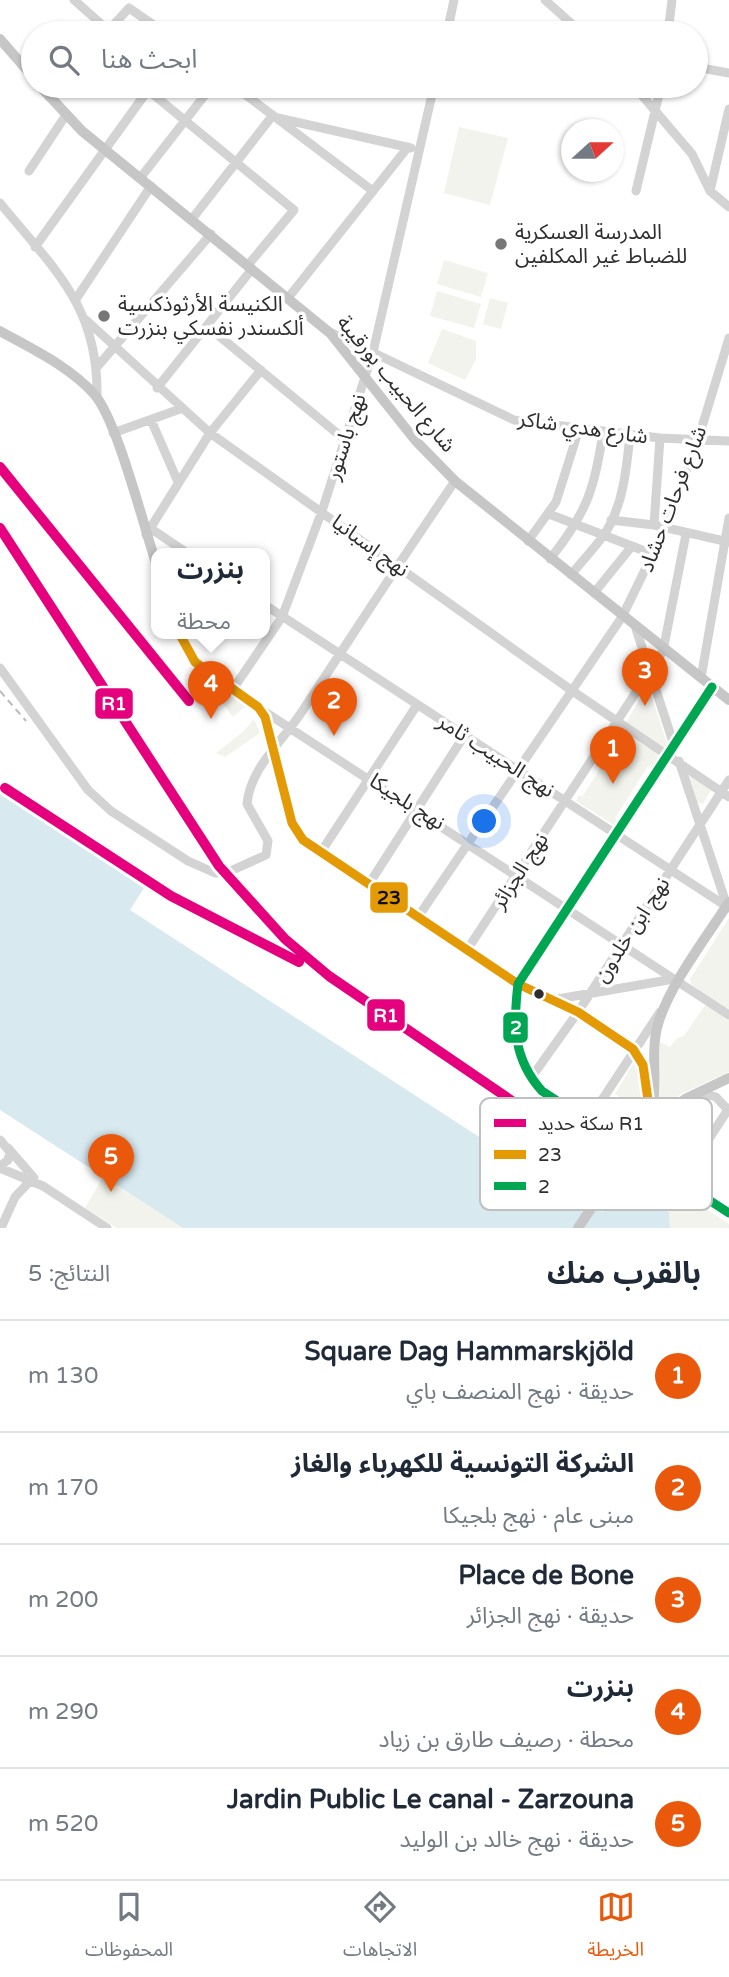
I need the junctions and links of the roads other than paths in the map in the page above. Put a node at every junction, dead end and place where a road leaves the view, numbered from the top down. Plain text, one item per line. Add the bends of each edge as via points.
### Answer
1 (74, 0) edge
2 (454, 0) edge
3 (545, 0) edge
4 (672, 0) edge
5 (96, 21) edge
6 (117, 21) edge
7 (148, 21) edge
8 (449, 21) edge
9 (569, 21) edge
10 (669, 21) edge
11 (0, 39) edge
12 (21, 63) edge
13 (708, 69) edge
14 (729, 73) edge
15 (50, 98) edge
16 (138, 98) edge
17 (158, 98) edge
18 (203, 98) edge
19 (250, 98) edge
20 (432, 98) edge
21 (646, 98) edge
22 (659, 98) edge
23 (729, 108) edge
24 (657, 110) junction
25 (66, 115) junction
26 (275, 117) junction
27 (186, 119) junction
28 (408, 147) junction
29 (104, 149) junction
30 (419, 151) junction
31 (237, 161) junction
32 (29, 171) dead end
33 (141, 177) junction
34 (151, 186) junction
35 (373, 191) junction
36 (636, 191) dead end
37 (710, 191) junction
38 (0, 203) edge
39 (729, 208) edge
40 (192, 219) junction
41 (211, 234) junction
42 (36, 247) junction
43 (250, 267) junction
44 (288, 298) junction
45 (76, 299) junction
46 (86, 320) junction
47 (206, 326) junction
48 (0, 331) edge
49 (330, 333) junction
50 (729, 338) edge
51 (115, 347) junction
52 (373, 352) junction
53 (97, 367) junction
54 (261, 370) junction
55 (365, 379) junction
56 (157, 388) junction
57 (97, 397) junction
58 (180, 409) junction
59 (151, 420) junction
60 (579, 429) junction
61 (603, 432) junction
62 (113, 433) junction
63 (210, 433) junction
64 (630, 434) junction
65 (660, 438) junction
66 (344, 439) junction
67 (698, 440) junction
68 (729, 441) edge
69 (455, 481) junction
70 (178, 482) junction
71 (322, 511) junction
72 (549, 514) junction
73 (729, 518) edge
74 (611, 520) junction
75 (577, 525) junction
76 (654, 525) junction
77 (665, 529) junction
78 (148, 531) junction
79 (605, 534) junction
80 (686, 534) junction
81 (528, 541) junction
82 (727, 542) edge
83 (632, 546) junction
84 (152, 548) edge
85 (178, 548) edge
86 (655, 555) junction
87 (550, 559) junction
88 (397, 565) junction
89 (571, 575) junction
90 (594, 593) junction
91 (270, 609) edge
92 (282, 617) junction
93 (622, 617) junction
94 (636, 628) junction
95 (270, 635) edge
96 (182, 639) edge
97 (267, 639) edge
98 (663, 651) junction
99 (340, 654) junction
100 (0, 668) edge
101 (650, 671) junction
102 (701, 678) junction
103 (712, 687) junction
104 (233, 689) junction
105 (571, 690) junction
106 (729, 699) edge
107 (417, 705) junction
108 (258, 707) junction
109 (617, 722) junction
110 (291, 728) junction
111 (464, 736) junction
112 (674, 746) junction
113 (274, 749) junction
114 (668, 755) junction
115 (680, 763) junction
116 (516, 769) junction
117 (370, 778) junction
118 (729, 780) edge
119 (725, 794) edge
120 (565, 802) junction
121 (418, 809) junction
122 (700, 825) junction
123 (615, 835) junction
124 (467, 841) junction
125 (321, 852) junction
126 (670, 872) junction
127 (517, 874) junction
128 (369, 884) junction
129 (728, 905) edge
130 (568, 907) junction
131 (418, 917) junction
132 (622, 942) junction
133 (467, 950) junction
134 (677, 981) junction
135 (518, 984) junction
136 (590, 994) junction
137 (551, 1000) junction
138 (667, 1003) junction
139 (578, 1012) junction
140 (729, 1015) edge
141 (633, 1049) junction
142 (531, 1078) junction
143 (729, 1078) edge
144 (699, 1092) junction
145 (553, 1098) edge
146 (602, 1098) edge
147 (646, 1098) edge
148 (651, 1098) edge
149 (688, 1098) edge
150 (729, 1110) edge
151 (712, 1136) edge
152 (0, 1140) edge
153 (8, 1148) junction
154 (0, 1167) edge
155 (32, 1179) junction
156 (712, 1202) edge
157 (592, 1210) edge
158 (729, 1213) edge
159 (1, 1228) edge
160 (107, 1228) edge
161 (580, 1228) edge

1 - 5 street
2 - 8 street
3 - 9 street
4 - 10 street
6 - 7 street via 129,8
11 - 12 main road
13 - 14 street
15 - 25 main road, شارع الحبيب بورقيبة
16 - 29 street
17 - 27 street
18 - 27 street
19 - 26 street
20 - 30 street, نهج باستور
21 - 24 street
22 - 24 street
23 - 37 street
24 - 36 street
24 - 37 street via 692,154
25 - 29 main road, شارع الحبيب بورقيبة
25 - 32 street
26 - 28 street
26 - 31 street
26 - 35 street
27 - 31 street
27 - 33 street
28 - 30 street
28 - 35 street
29 - 33 main road, شارع الحبيب بورقيبة
29 - 42 street
30 - 52 street, نهج باستور
31 - 40 street
31 - 43 street via 294,210
33 - 34 main road, شارع الحبيب بورقيبة
34 - 40 main road, شارع الحبيب بورقيبة
34 - 45 street
35 - 44 street
37 - 39 street
38 - 42 street
40 - 41 main road, شارع الحبيب بورقيبة
41 - 43 main road, شارع الحبيب بورقيبة
41 - 51 street
42 - 45 street
43 - 44 main road, شارع الحبيب بورقيبة
43 - 47 street
44 - 49 main road, شارع الحبيب بورقيبة
45 - 46 street
46 - 51 street, نهج إسبانيا
46 - 53 street
47 - 54 street
47 - 56 street
48 - 57 main road via 76,377
49 - 52 street, شارع هدي شاكر
49 - 55 main road, شارع الحبيب بورقيبة
50 - 67 street, شارع فرحات حشاد
51 - 53 street
51 - 56 street, نهج إسبانيا
52 - 55 street, نهج باستور
52 - 60 street, شارع هدي شاكر via 504,417
53 - 57 street
54 - 63 street
54 - 66 street
55 - 66 street, نهج باستور
55 - 69 main road, شارع الحبيب بورقيبة
56 - 58 street, نهج إسبانيا
57 - 62 main road
58 - 59 street
58 - 63 street, نهج إسبانيا
59 - 62 street
59 - 70 street
60 - 61 street, شارع هدي شاكر
60 - 72 street
61 - 64 street, شارع هدي شاكر
61 - 75 street via 596,478
62 - 78 main road
63 - 70 street
63 - 71 street, نهج إسبانيا
64 - 65 street, شارع هدي شاكر
64 - 74 street via 626,470
65 - 67 street, شارع هدي شاكر
65 - 76 street
66 - 71 street, نهج باستور
67 - 68 street, شارع هدي شاكر
67 - 77 street, شارع فرحات حشاد
69 - 81 main road, شارع الحبيب بورقيبة
69 - 88 street
70 - 78 street
71 - 88 street, نهج إسبانيا
71 - 92 street, نهج باستور
72 - 75 street
72 - 81 street
73 - 82 street
74 - 76 street
74 - 79 street
75 - 79 street
75 - 87 street
76 - 77 street
77 - 80 street
77 - 86 street, شارع فرحات حشاد
78 - 84 main road
78 - 85 street
79 - 83 street
79 - 89 street
80 - 82 street
80 - 98 street
81 - 87 main road, شارع الحبيب بورقيبة
82 - 102 street
83 - 86 street
83 - 90 street
86 - 93 street, شارع فرحات حشاد
87 - 89 main road, شارع الحبيب بورقيبة
88 - 99 street
88 - 105 street, نهج إسبانيا
89 - 90 main road, شارع الحبيب بورقيبة
90 - 93 main road, شارع الحبيب بورقيبة
91 - 92 street, نهج الحبيب ثامر
92 - 95 street, نهج باستور
92 - 99 street, نهج الحبيب ثامر
93 - 94 main road, شارع الحبيب بورقيبة
93 - 105 street, شارع فرحات حشاد
94 - 98 main road, شارع الحبيب بورقيبة
94 - 101 street
96 - 104 main road via 195,662
97 - 104 street, نهج باستور
98 - 101 street, نهج الجزائر
98 - 102 main road, شارع الحبيب بورقيبة
99 - 107 street, نهج الحبيب ثامر
99 - 110 street
100 - 113 street via 97,800 188,861 215,873 226,873 266,855 268,841 247,804 259,766
101 - 109 street, نهج الجزائر
101 - 112 street
102 - 103 main road, شارع الحبيب بورقيبة
103 - 106 main road, شارع الحبيب بورقيبة
103 - 112 street
104 - 108 main road
105 - 109 street, نهج إسبانيا
105 - 116 street, شارع فرحات حشاد
107 - 111 street, نهج الحبيب ثامر
107 - 117 street
108 - 110 street, نهج بلجيكا
108 - 113 main road
109 - 114 street, نهج إسبانيا
109 - 120 street, نهج الجزائر
110 - 113 street
110 - 117 street, نهج بلجيكا
111 - 116 street, نهج الحبيب ثامر
111 - 121 street
112 - 114 street
112 - 115 street
113 - 125 main road via 292,823 303,840
114 - 115 street, نهج إسبانيا
114 - 123 street
115 - 119 street
115 - 122 street
116 - 120 street, نهج الحبيب ثامر
116 - 124 street, شارع فرحات حشاد
117 - 121 street, نهج بلجيكا
117 - 125 street
118 - 119 street, نهج ابن خلدون
119 - 122 street, نهج ابن خلدون
120 - 123 street, نهج الحبيب ثامر
120 - 127 street, نهج الجزائر
121 - 124 street, نهج بلجيكا
121 - 128 street
122 - 126 street, نهج ابن خلدون
122 - 129 street
123 - 126 street, نهج الحبيب ثامر
123 - 130 street
124 - 127 street, نهج بلجيكا
124 - 131 street, شارع فرحات حشاد
125 - 128 main road
126 - 129 street, نهج الحبيب ثامر
126 - 132 street, نهج ابن خلدون
127 - 130 street, نهج بلجيكا
127 - 133 street, نهج الجزائر
128 - 131 main road
129 - 134 main road
130 - 132 street, نهج بلجيكا
130 - 135 street
131 - 133 main road
132 - 134 street, نهج بلجيكا
132 - 136 street, نهج ابن خلدون
133 - 135 main road
134 - 136 street
134 - 138 main road
134 - 140 street, نهج بلجيكا
135 - 137 street
135 - 142 main road via 515,1038
136 - 137 street
136 - 139 street, نهج ابن خلدون
137 - 139 street
138 - 141 street
138 - 148 main road via 656,1033
139 - 141 street
139 - 142 street, نهج ابن خلدون
141 - 146 street
141 - 147 street via 643,1065
142 - 145 main road
143 - 144 main road
144 - 149 main road
144 - 150 street via 716,1097
150 - 151 street
152 - 153 street
153 - 154 street via 8,1160
153 - 155 street
154 - 155 street
155 - 159 street via 15,1197
155 - 160 street
156 - 158 main road
157 - 161 main road, bridge

